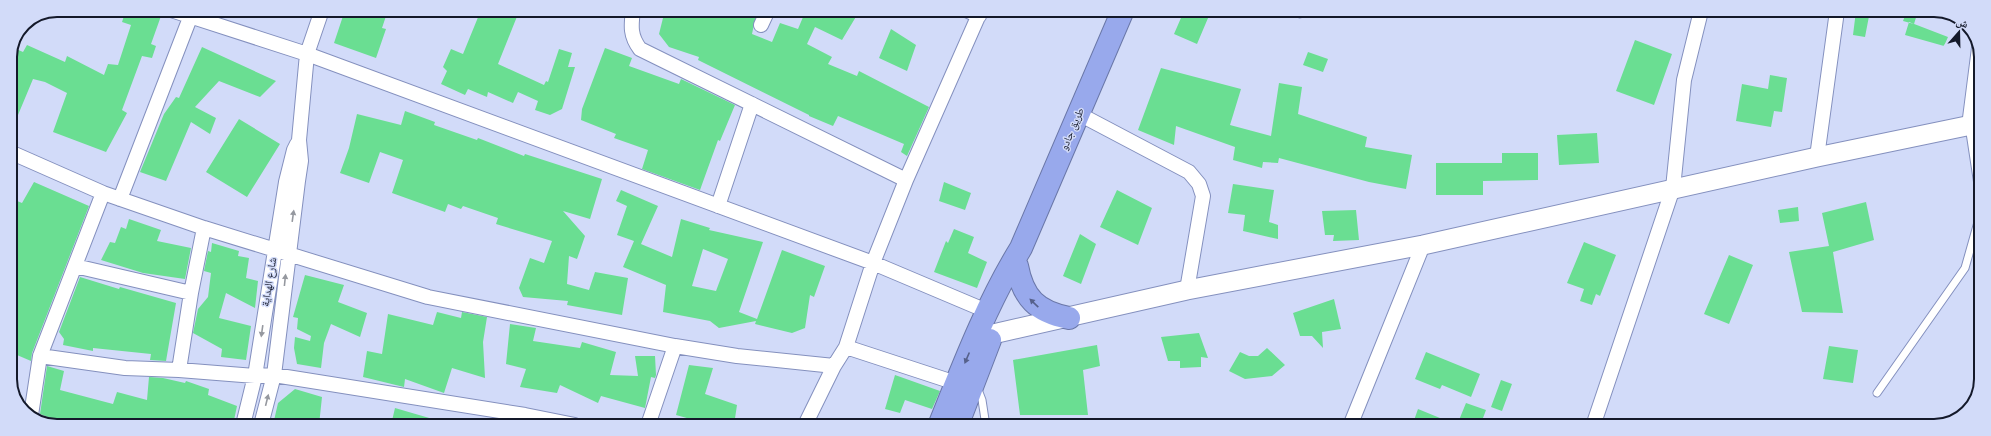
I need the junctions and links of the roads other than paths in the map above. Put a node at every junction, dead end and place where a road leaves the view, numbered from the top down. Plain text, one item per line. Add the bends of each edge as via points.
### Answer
1 (191, 17) edge
2 (201, 17) edge
3 (320, 17) edge
4 (632, 17) edge
5 (765, 17) edge
6 (978, 17) edge
7 (1120, 17) edge
8 (1700, 17) edge
9 (1836, 17) edge
10 (761, 25) dead end
11 (307, 54) junction
12 (752, 104) junction
13 (1079, 114) junction
14 (1974, 124) edge
15 (17, 155) edge
16 (1817, 157) junction
17 (906, 180) junction
18 (1673, 188) junction
19 (103, 193) junction
20 (120, 199) junction
21 (718, 206) junction
22 (204, 228) junction
23 (1974, 236) edge
24 (1423, 245) junction
25 (281, 253) junction
26 (1019, 257) junction
27 (873, 263) junction
28 (75, 266) junction
29 (1187, 290) junction
30 (191, 293) junction
31 (988, 312) junction
32 (1069, 318) junction
33 (985, 334) junction
34 (675, 346) junction
35 (846, 347) junction
36 (40, 356) junction
37 (834, 366) junction
38 (178, 370) junction
39 (274, 375) junction
40 (255, 376) junction
41 (965, 383) junction
42 (1877, 393) dead end
43 (32, 410) edge
44 (244, 419) edge
45 (263, 419) edge
46 (545, 419) edge
47 (650, 419) edge
48 (808, 419) edge
49 (943, 419) edge
50 (958, 419) edge
51 (985, 419) edge
52 (1353, 419) edge
53 (1595, 419) edge

1 - 20 street
2 - 11 street
3 - 11 street, شارع الهداية
4 - 12 street via 631,32 640,49
5 - 10 street
6 - 17 street
7 - 13 highway, طريق جادو
8 - 18 street via 1684,80
9 - 16 street
11 - 21 street
11 - 25 street, شارع الهداية via 299,140 301,161
12 - 17 street
12 - 21 street
13 - 26 highway, طريق جادو
13 - 29 street via 1189,172 1199,184 1203,196
14 - 16 street
15 - 19 street
16 - 18 street
17 - 27 street
18 - 24 street
18 - 53 street
19 - 20 street
19 - 28 street
20 - 22 street
21 - 27 street
22 - 25 street
22 - 30 street
23 - 42 lane via 1965,268
24 - 29 street
24 - 52 street
25 - 34 street via 428,297
39 -> 25 street, شارع الهداية
25 -> 40 street, شارع الهداية
26 - 31 highway, طريق جادو
32 -> 26 highway via 1039,308 1028,296 1020,282
26 - 33 highway, طريق جادو
27 - 31 street
27 - 35 street
28 - 30 street
28 - 36 street
29 - 32 street
30 - 38 street
31 - 33 highway, طريق جادو
32 - 33 street
33 - 41 highway, طريق جادو
34 - 37 street via 737,356
34 - 47 street
35 - 37 street
35 - 41 street
36 - 38 street via 126,368
36 - 43 street
37 - 48 street
38 - 40 street
39 - 40 street
45 -> 39 street, شارع الهداية
39 - 46 street
40 - 44 street, شارع الهداية
41 - 49 highway, طريق جادو
41 - 50 highway, طريق جادو
41 - 51 lane via 982,400

